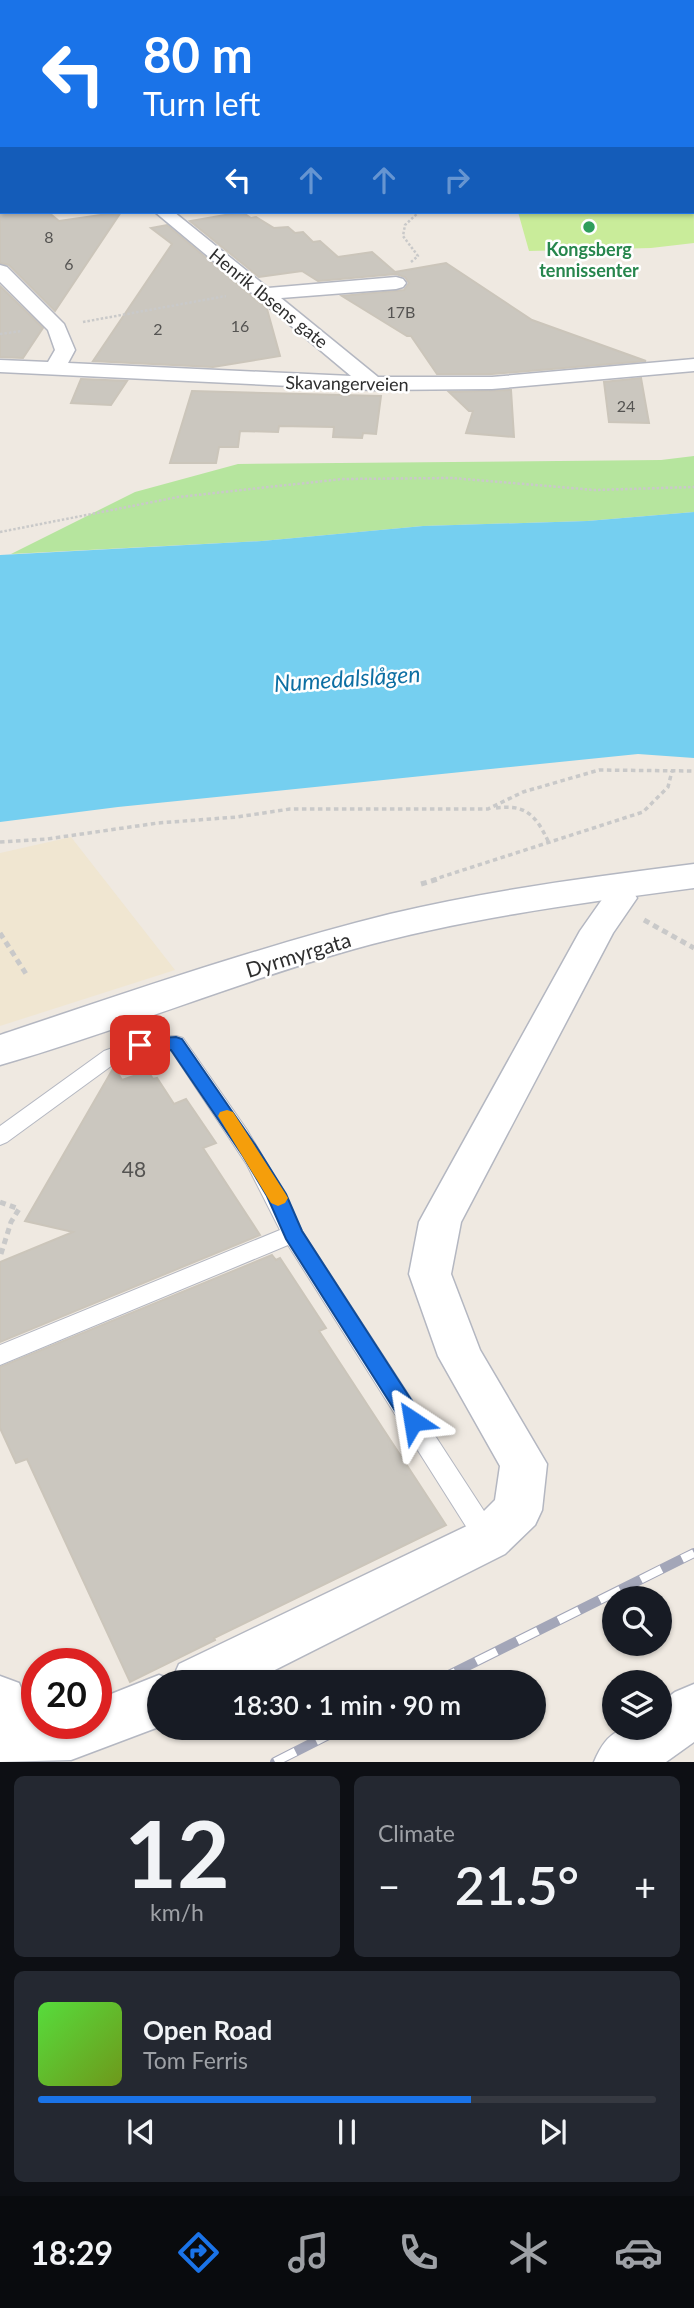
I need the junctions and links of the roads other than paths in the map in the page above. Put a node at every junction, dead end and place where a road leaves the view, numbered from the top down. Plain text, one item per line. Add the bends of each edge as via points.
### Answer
1 (166, 214) edge
2 (0, 271) edge
3 (396, 283) road end
4 (263, 292) junction
5 (694, 365) edge
6 (0, 366) edge
7 (54, 369) junction
8 (373, 384) junction
9 (694, 876) edge
10 (612, 893) junction
11 (0, 1050) edge
12 (0, 1137) edge
13 (293, 1234) junction
14 (0, 1356) edge
15 (488, 1539) junction
16 (221, 1670) edge
17 (147, 1706) edge
18 (694, 1710) edge
19 (4, 1725) edge
20 (621, 1762) edge

1 - 4 street, Henrik Ibsens gate
2 - 7 street via 55,327 65,350
3 - 4 street
4 - 8 street, Henrik Ibsens gate
5 - 8 street, Skavangerveien via 492,383
6 - 7 street, Skavangerveien
7 - 8 street, Skavangerveien
9 - 10 main road, Dyrmyrgata
10 - 11 main road, Dyrmyrgata via 516,901 389,928
10 - 15 street via 597,931 439,1222 430,1275 460,1356 524,1464 518,1510
12 - 13 lane via 111,1056 140,1045 176,1043 276,1194
13 - 14 lane
13 - 15 lane
15 - 16 street
17 - 19 street via 60,1736
18 - 20 street

